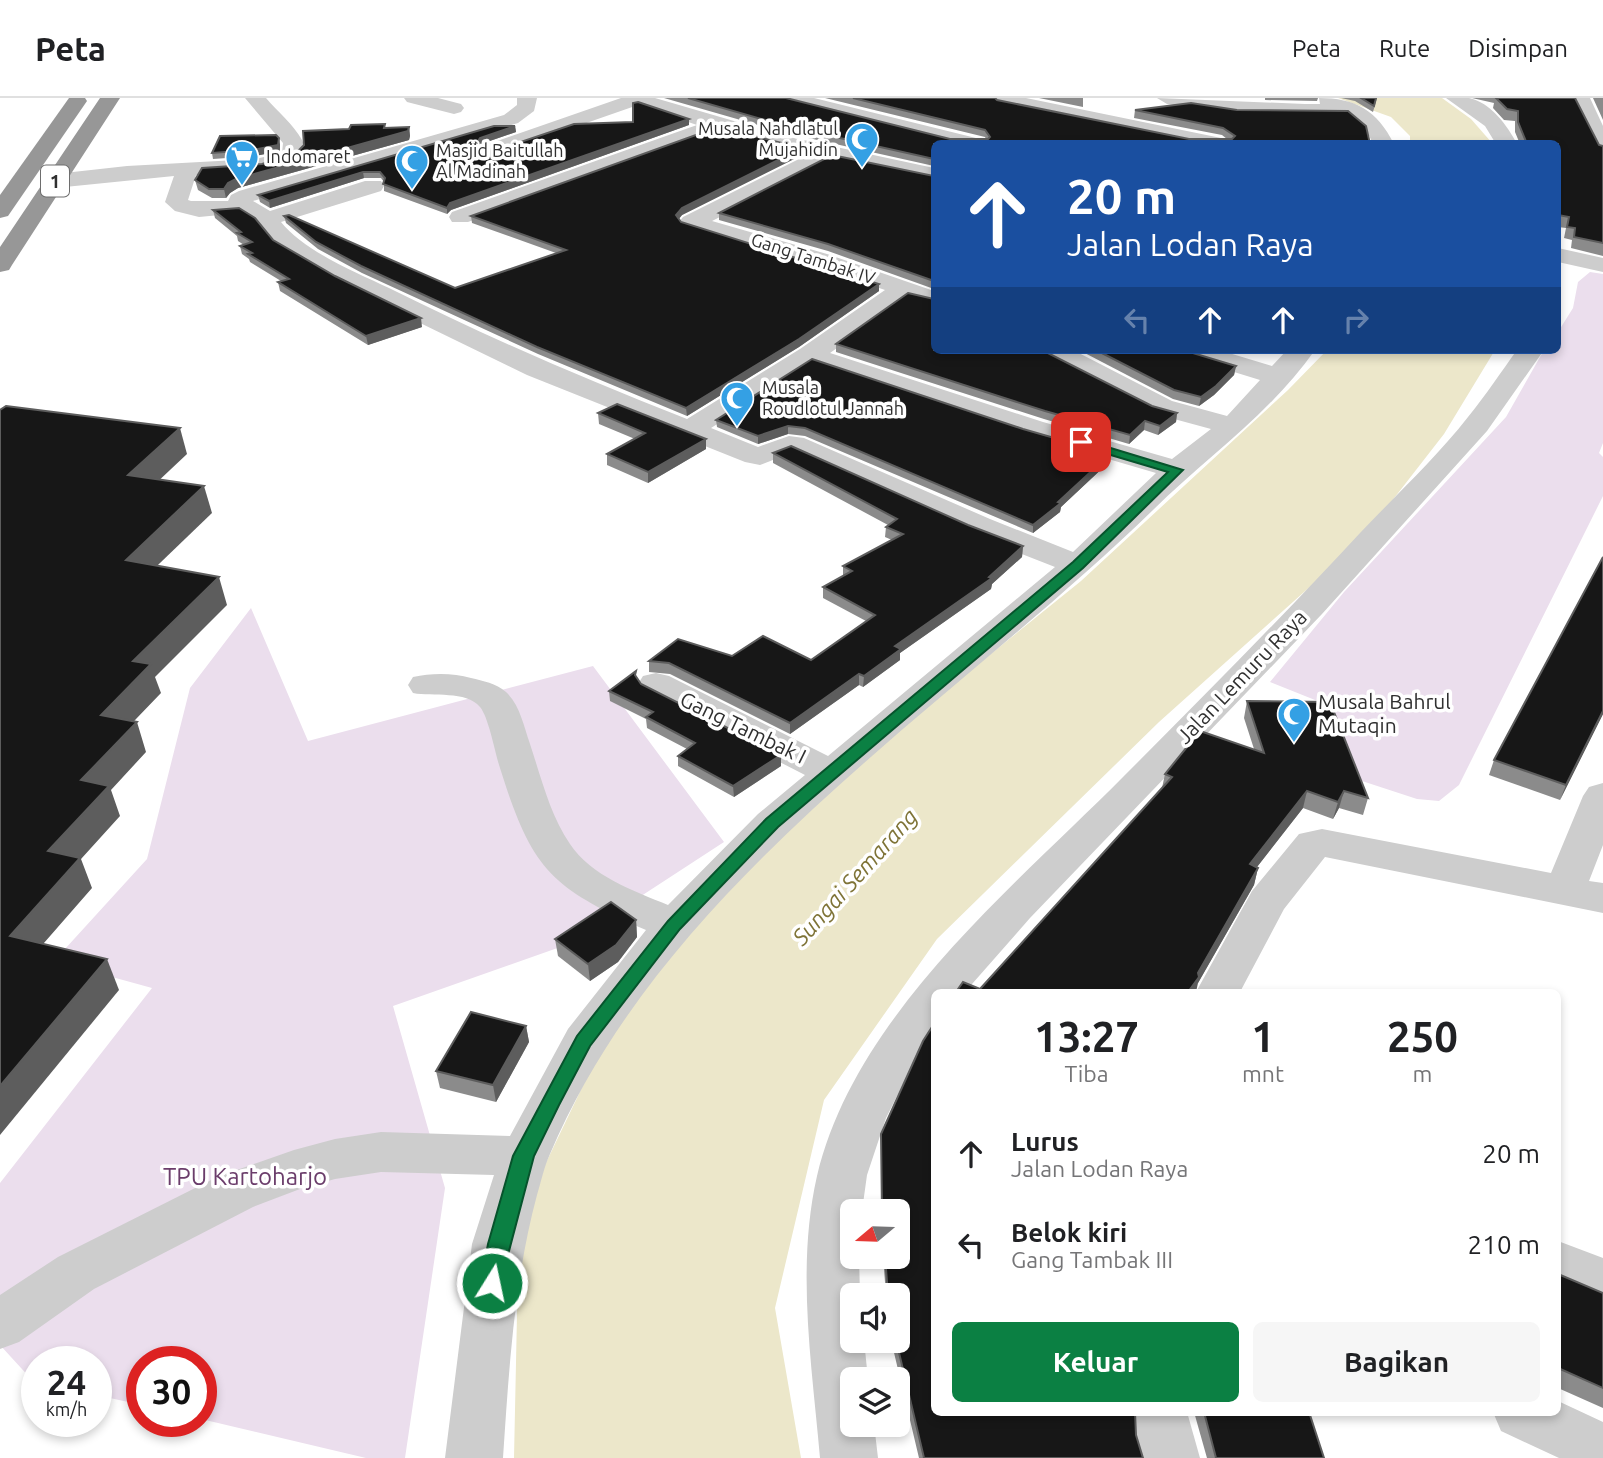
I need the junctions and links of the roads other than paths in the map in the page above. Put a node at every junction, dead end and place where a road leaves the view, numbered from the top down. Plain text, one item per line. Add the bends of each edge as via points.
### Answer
1 (80, 98) edge
2 (110, 98) edge
3 (255, 98) edge
4 (414, 98) edge
5 (527, 98) edge
6 (636, 98) edge
7 (790, 98) edge
8 (998, 98) edge
9 (1167, 98) edge
10 (1233, 98) edge
11 (1321, 98) edge
12 (1456, 98) edge
13 (1580, 98) edge
14 (454, 108) dead end
15 (1352, 109) junction
16 (1259, 111) junction
17 (715, 125) junction
18 (940, 134) junction
19 (962, 140) edge
20 (1202, 140) edge
21 (1382, 140) edge
22 (1505, 140) edge
23 (1603, 149) edge
24 (828, 153) junction
25 (472, 155) edge
26 (187, 169) junction
27 (931, 173) edge
28 (397, 178) edge
29 (55, 181) junction
30 (242, 206) junction
31 (727, 206) junction
32 (0, 211) edge
33 (460, 217) dead end
34 (267, 219) junction
35 (1561, 256) edge
36 (882, 257) edge
37 (0, 265) edge
38 (1603, 265) edge
39 (904, 289) junction
40 (931, 298) edge
41 (1060, 354) edge
42 (1222, 354) edge
43 (1528, 354) edge
44 (809, 355) junction
45 (1291, 363) edge
46 (1233, 426) junction
47 (688, 430) junction
48 (1177, 470) junction
49 (1078, 565) junction
50 (426, 684) dead end
51 (656, 684) dead end
52 (830, 772) junction
53 (1603, 796) edge
54 (1584, 895) edge
55 (674, 925) junction
56 (947, 989) edge
57 (1220, 989) edge
58 (931, 1010) edge
59 (524, 1156) junction
60 (1561, 1265) edge
61 (1603, 1282) edge
62 (0, 1325) edge
63 (1160, 1416) edge
64 (1530, 1416) edge
65 (1603, 1450) edge
66 (474, 1458) edge
67 (849, 1458) edge
68 (1171, 1458) edge

1 - 32 highway, 1
2 - 29 highway, 1
3 - 26 street via 293,142 293,155 255,165
4 - 14 street
5 - 30 street via 527,107 511,119 247,196 239,200
6 - 17 street
6 - 25 street
7 - 18 street
8 - 18 street
8 - 20 street
9 - 16 street
10 - 16 street
11 - 15 street
12 - 22 street via 1480,111
13 - 23 street
15 - 16 street
15 - 21 street via 1367,117
17 - 24 street
17 - 33 street
18 - 19 street
24 - 27 street
24 - 31 street
26 - 29 street
26 - 30 street via 176,196 183,207
28 - 34 street
29 - 37 highway, 1
30 - 34 street
31 - 36 street, Gang Tambak IV
31 - 39 street, Gang Tambak IV via 691,222
34 - 47 street via 284,241 347,277 537,369
35 - 38 street
39 - 40 street, Gang Tambak IV
39 - 44 street
41 - 46 street via 1162,407
42 - 45 street
43 - 56 street, Jalan Lemuru Raya via 1477,425 1310,607 1015,908
44 - 47 street
44 - 48 street
45 - 46 street
46 - 48 street
47 - 49 street via 759,457 794,444
48 - 49 street
49 - 52 street
50 - 55 street via 478,690 494,698 538,820 556,856 583,881
51 - 52 street, Gang Tambak I
52 - 55 street via 772,823
53 - 54 street
54 - 57 street via 1313,844 1268,901
55 - 59 street via 584,1041
58 - 67 street, Jalan Lemuru Raya via 880,1082 854,1137 841,1189 834,1301
59 - 62 street via 381,1153 294,1170 235,1192 76,1273
59 - 66 street via 498,1244
60 - 61 street
63 - 68 street
64 - 65 street

